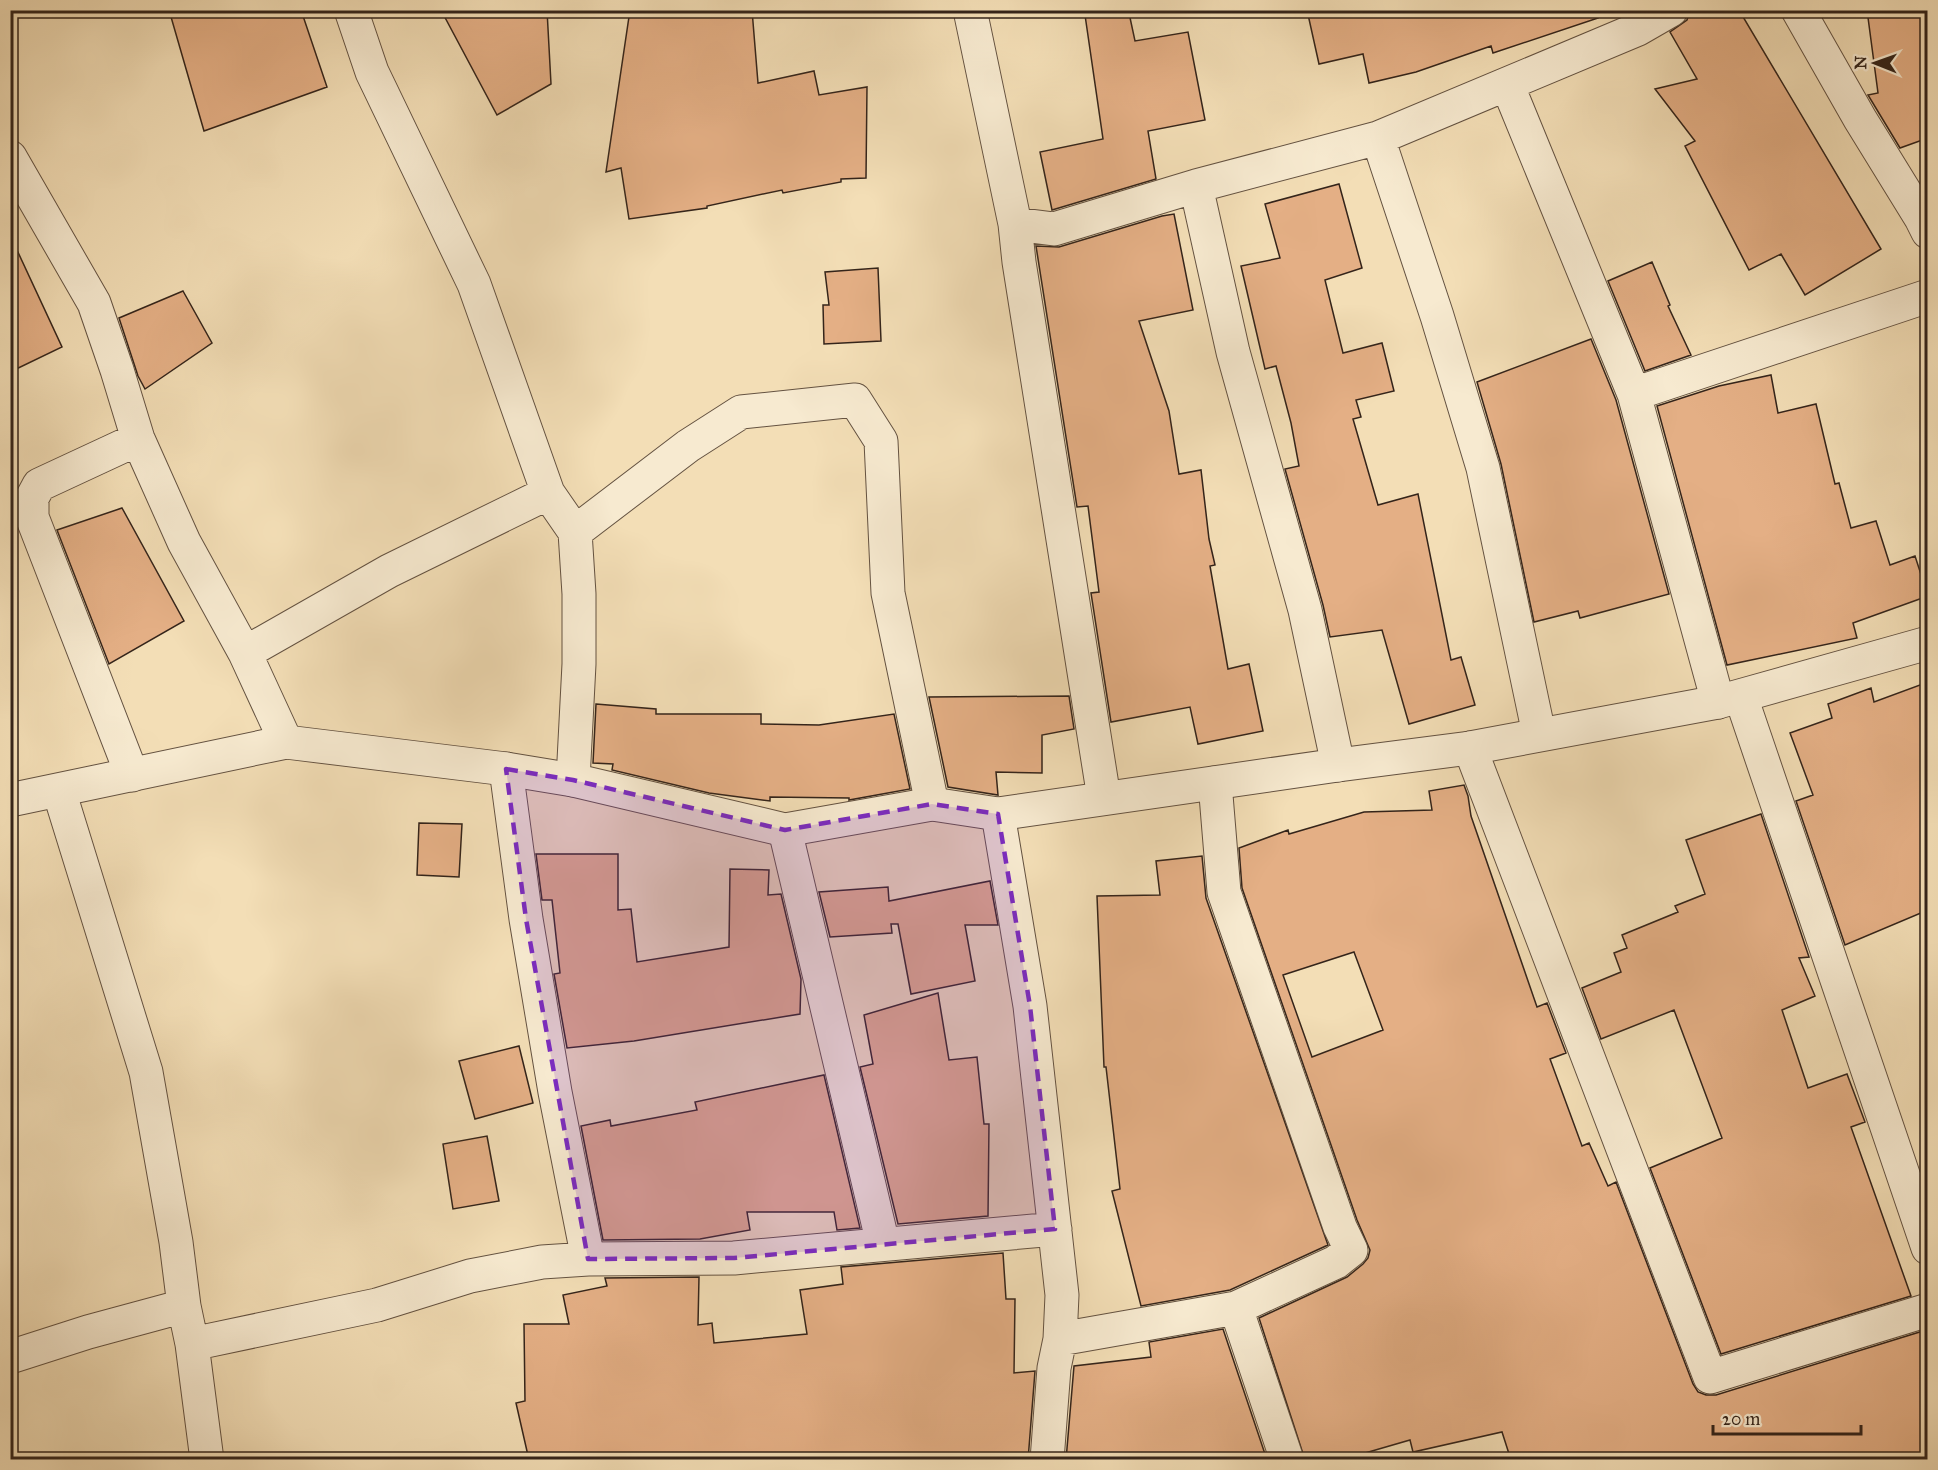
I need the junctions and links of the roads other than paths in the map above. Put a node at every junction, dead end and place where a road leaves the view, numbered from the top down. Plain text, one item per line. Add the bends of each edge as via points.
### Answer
1 (351, 10) edge
2 (970, 10) edge
3 (1671, 10) edge
4 (1798, 10) edge
5 (1508, 84) junction
6 (1378, 138) junction
7 (10, 157) edge
8 (1196, 186) junction
9 (1015, 224) junction
10 (1928, 232) edge
11 (1928, 296) edge
12 (1634, 394) junction
13 (138, 440) junction
14 (548, 492) junction
15 (575, 532) junction
16 (1928, 643) edge
17 (245, 653) junction
18 (1730, 700) junction
19 (1539, 734) junction
20 (286, 742) junction
21 (1470, 748) junction
22 (1338, 765) junction
23 (506, 769) junction
24 (132, 775) junction
25 (573, 780) junction
26 (1215, 783) junction
27 (59, 791) junction
28 (1104, 798) junction
29 (10, 800) edge
30 (932, 804) junction
31 (998, 814) junction
32 (785, 830) junction
33 (1055, 1229) junction
34 (883, 1244) junction
35 (1928, 1248) edge
36 (588, 1259) junction
37 (184, 1306) junction
38 (1236, 1308) junction
39 (1928, 1310) edge
40 (1060, 1339) junction
41 (192, 1344) junction
42 (10, 1356) edge
43 (207, 1460) edge
44 (1047, 1460) edge
45 (1287, 1460) edge

1 - 14 street via 372,72 474,284
2 - 9 street
3 - 5 street via 1638,29
4 - 10 street
5 - 6 street
5 - 12 street
6 - 8 street
6 - 19 street via 1483,468
7 - 13 street via 94,303
8 - 9 street via 1054,229
8 - 22 street via 1233,352 1305,610
9 - 28 street
11 - 12 street
12 - 18 street
13 - 17 street via 184,542
13 - 24 street via 39,485 32,498 32,517
14 - 15 street
14 - 17 street via 390,571
15 - 25 street via 579,664
15 - 30 street via 688,446 741,412 855,400 881,441 888,593
16 - 18 street
17 - 20 street
18 - 19 street
18 - 35 street
19 - 21 street
20 - 23 street
20 - 24 street
21 - 22 street
21 - 39 street via 1710,1377
22 - 26 street
23 - 25 street
23 - 36 street via 526,919
24 - 27 street
25 - 32 street
26 - 28 street
26 - 38 street via 1224,892 1351,1250 1336,1262
27 - 29 street
27 - 37 street via 146,1072
28 - 31 street
30 - 31 street
30 - 32 street
31 - 33 street via 1030,1006
32 - 34 street
33 - 34 street
33 - 40 street via 1062,1295
34 - 36 street via 734,1258
36 - 41 street via 542,1262 470,1276 377,1305
37 - 41 street
37 - 42 street
38 - 40 street
38 - 45 street
40 - 44 street
41 - 43 street

